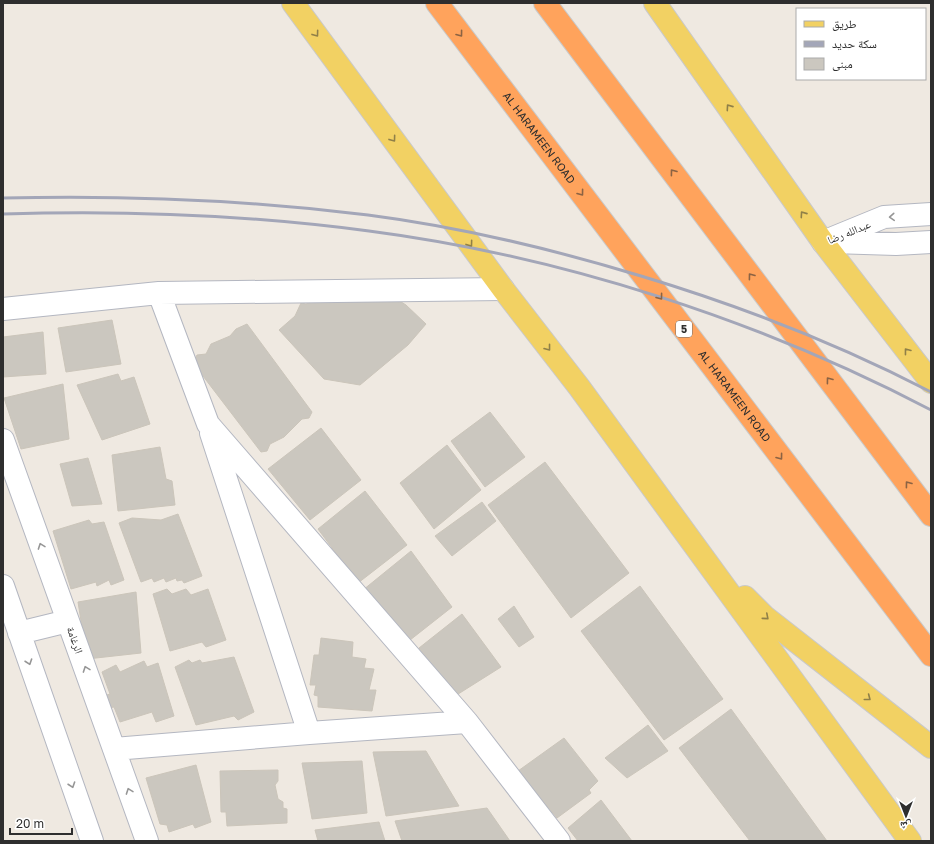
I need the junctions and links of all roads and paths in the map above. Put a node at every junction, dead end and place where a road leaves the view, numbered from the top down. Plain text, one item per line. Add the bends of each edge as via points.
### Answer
1 (293, 3) edge
2 (437, 3) edge
3 (545, 3) edge
4 (655, 3) edge
5 (931, 214) edge
6 (823, 242) junction
7 (931, 242) edge
8 (503, 289) junction
9 (158, 293) junction
10 (3, 309) edge
11 (931, 382) edge
12 (207, 420) junction
13 (3, 440) edge
14 (931, 515) edge
15 (698, 551) junction
16 (3, 586) edge
17 (68, 621) junction
18 (19, 633) junction
19 (931, 655) edge
20 (467, 722) junction
21 (309, 733) junction
22 (931, 747) edge
23 (114, 749) junction
24 (92, 841) edge
25 (147, 841) edge
26 (559, 841) edge
27 (910, 841) edge

1 -> 8 main road
2 -> 19 highway, AL HARAMEEN ROAD / 5
14 -> 3 highway
6 -> 4 main road
5 -> 6 street, عبدالله رضا via 884,218
6 - 7 street, عبدالله رضا
11 -> 6 main road
8 - 9 street
8 -> 15 main road via 579,387
9 - 10 street
9 - 12 street
12 - 20 street
12 - 21 street
17 -> 13 street, الرغامة
15 -> 22 main road via 765,617
15 - 27 main road
16 - 18 street
17 - 18 street
23 -> 17 street, الرغامة
18 -> 24 street
20 - 21 street
20 - 26 street
21 - 23 street
25 -> 23 street, الرغامة

